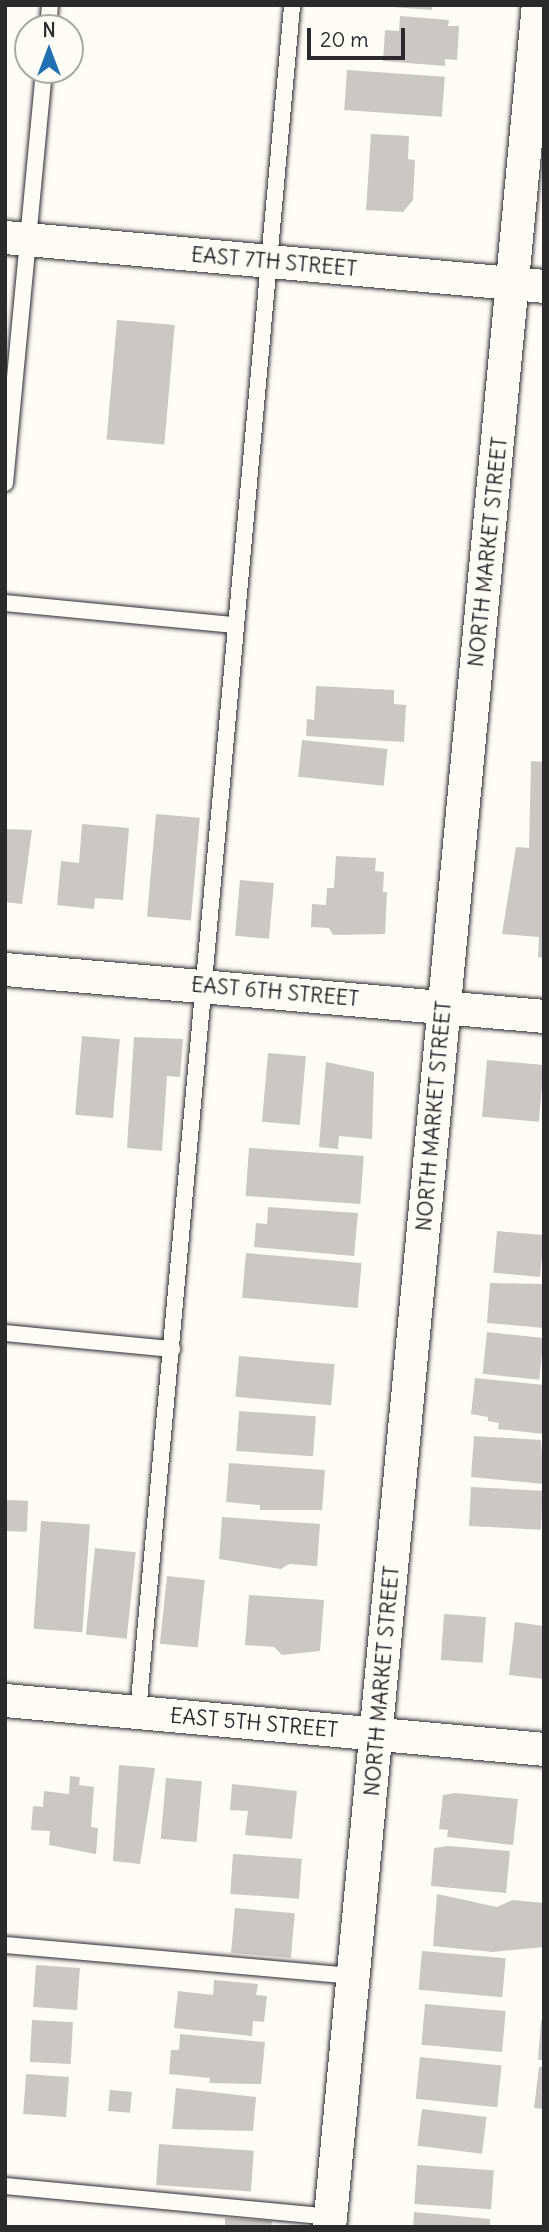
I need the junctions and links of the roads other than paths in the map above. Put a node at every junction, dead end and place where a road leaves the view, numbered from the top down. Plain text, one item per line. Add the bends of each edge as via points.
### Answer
1 (292, 5) edge
2 (538, 5) edge
3 (42, 84) edge
4 (16, 238) edge
5 (268, 261) junction
6 (529, 285) edge
7 (5, 483) edge
8 (5, 603) edge
9 (235, 625) junction
10 (5, 969) edge
11 (206, 986) junction
12 (444, 1007) junction
13 (544, 1016) edge
14 (5, 1333) edge
15 (172, 1349) junction
16 (5, 1700) edge
17 (138, 1712) junction
18 (377, 1734) junction
19 (544, 1749) edge
20 (5, 1945) edge
21 (352, 1976) junction
22 (5, 2186) edge
23 (330, 2222) edge

1 - 5 lane
2 - 6 street, NORTH MARKET STREET
3 - 4 lane
4 - 5 street, EAST 7TH STREET
4 - 7 lane
5 - 6 street, EAST 7TH STREET
5 - 9 lane
6 - 12 street, NORTH MARKET STREET
8 - 9 lane
9 - 11 lane
10 - 11 street, EAST 6TH STREET
11 - 12 street, EAST 6TH STREET
11 - 15 lane
12 - 13 street, EAST 6TH STREET
12 - 18 street, NORTH MARKET STREET
14 - 15 lane
15 - 17 lane
16 - 17 street, EAST 5TH STREET
17 - 18 street, EAST 5TH STREET
18 - 19 street, EAST 5TH STREET
18 - 21 street, NORTH MARKET STREET
20 - 21 lane
21 - 23 street, NORTH MARKET STREET
22 - 23 lane

